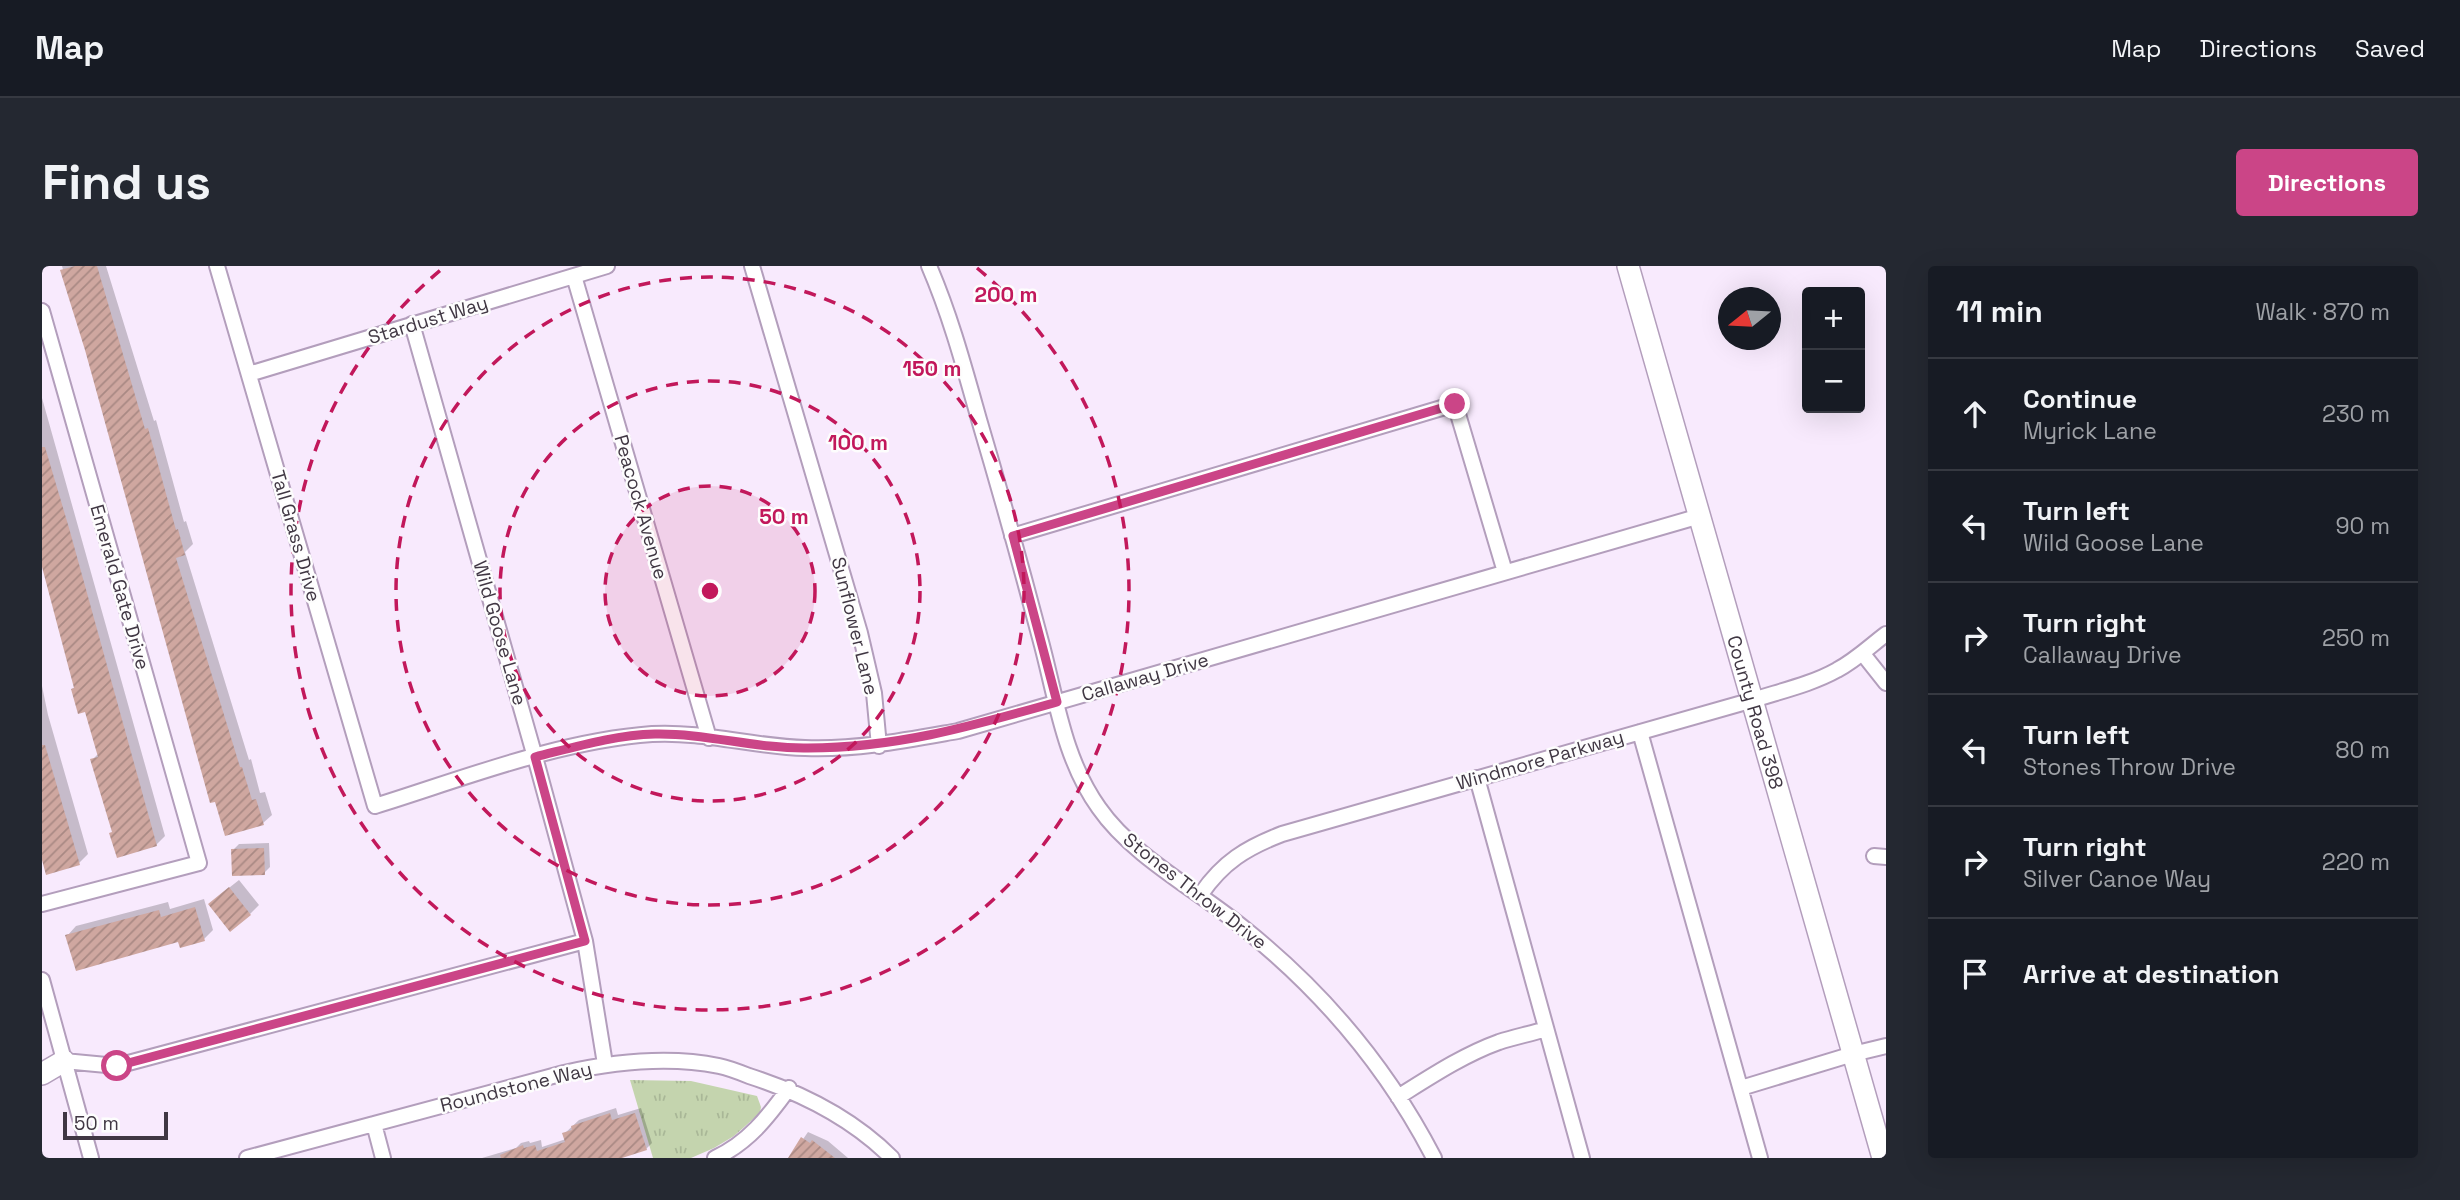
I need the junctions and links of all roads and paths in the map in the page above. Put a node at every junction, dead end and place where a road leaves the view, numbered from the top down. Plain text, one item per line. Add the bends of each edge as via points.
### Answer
1 (217, 266) edge
2 (607, 266) edge
3 (752, 266) edge
4 (929, 266) edge
5 (1628, 266) edge
6 (574, 276) junction
7 (42, 311) edge
8 (412, 324) junction
9 (249, 374) junction
10 (1700, 516) junction
11 (1013, 536) junction
12 (1505, 572) junction
13 (1886, 634) edge
14 (1863, 654) junction
15 (1886, 684) edge
16 (1753, 700) junction
17 (1057, 702) junction
18 (1640, 732) junction
19 (709, 737) junction
20 (879, 746) junction
21 (535, 757) junction
22 (1477, 778) junction
23 (375, 806) joint
24 (1201, 894) junction
25 (42, 904) edge
26 (585, 941) junction
27 (42, 980) edge
28 (1546, 1029) junction
29 (1886, 1046) edge
30 (42, 1051) edge
31 (1853, 1054) junction
32 (64, 1060) junction
33 (605, 1064) junction
34 (42, 1074) edge
35 (789, 1088) junction
36 (1741, 1088) junction
37 (1398, 1097) junction
38 (374, 1124) junction
39 (91, 1158) edge
40 (247, 1158) edge
41 (383, 1158) edge
42 (715, 1158) edge
43 (892, 1158) edge
44 (1434, 1158) edge
45 (1582, 1158) edge
46 (1760, 1158) edge
47 (1883, 1158) edge

1 - 9 street, Tall Grass Drive
2 - 6 street, Stardust Way
3 - 20 street, Sunflower Lane via 860,633 874,693
4 - 11 street, Stones Throw Drive via 947,307
5 - 10 street, County Road 398
6 - 8 street, Stardust Way
6 - 19 street, Peacock Avenue
7 - 25 street, Emerald Gate Drive via 199,863
8 - 9 street, Stardust Way
8 - 21 street, Wild Goose Lane
9 - 23 street, Tall Grass Drive
10 - 12 street, Callaway Drive
10 - 16 street, County Road 398
11 - 12 street via 1455,404
11 - 17 street, Stones Throw Drive
12 - 17 street, Callaway Drive
13 - 14 street, Windmore Parkway
14 - 15 street
14 - 16 street, Windmore Parkway via 1815,680
16 - 18 street, Windmore Parkway
16 - 31 street, County Road 398
17 - 20 street, Callaway Drive via 958,731
17 - 24 street, Stones Throw Drive via 1065,742 1099,808 1141,852
18 - 22 street, Windmore Parkway
18 - 36 street
19 - 20 street, Callaway Drive via 805,748
19 - 21 street, Callaway Drive via 655,734 600,740
21 - 23 street, Callaway Drive
21 - 26 street, Wild Goose Lane
22 - 24 street, Windmore Parkway via 1258,844 1231,859
22 - 28 street
24 - 37 street, Stones Throw Drive via 1304,982 1349,1030
26 - 32 street via 117,1066
26 - 33 street, Wild Goose Lane
27 - 32 street
28 - 37 street via 1465,1057
28 - 45 street
29 - 31 street
30 - 32 street
31 - 36 street
31 - 47 street, County Road 398
32 - 34 street
32 - 39 street
33 - 35 street, Roundstone Way via 656,1061 718,1066
33 - 38 street, Roundstone Way
35 - 42 street via 752,1135
35 - 43 street, Roundstone Way via 832,1112
36 - 46 street
37 - 44 street, Stones Throw Drive
38 - 40 street, Roundstone Way
38 - 41 street

